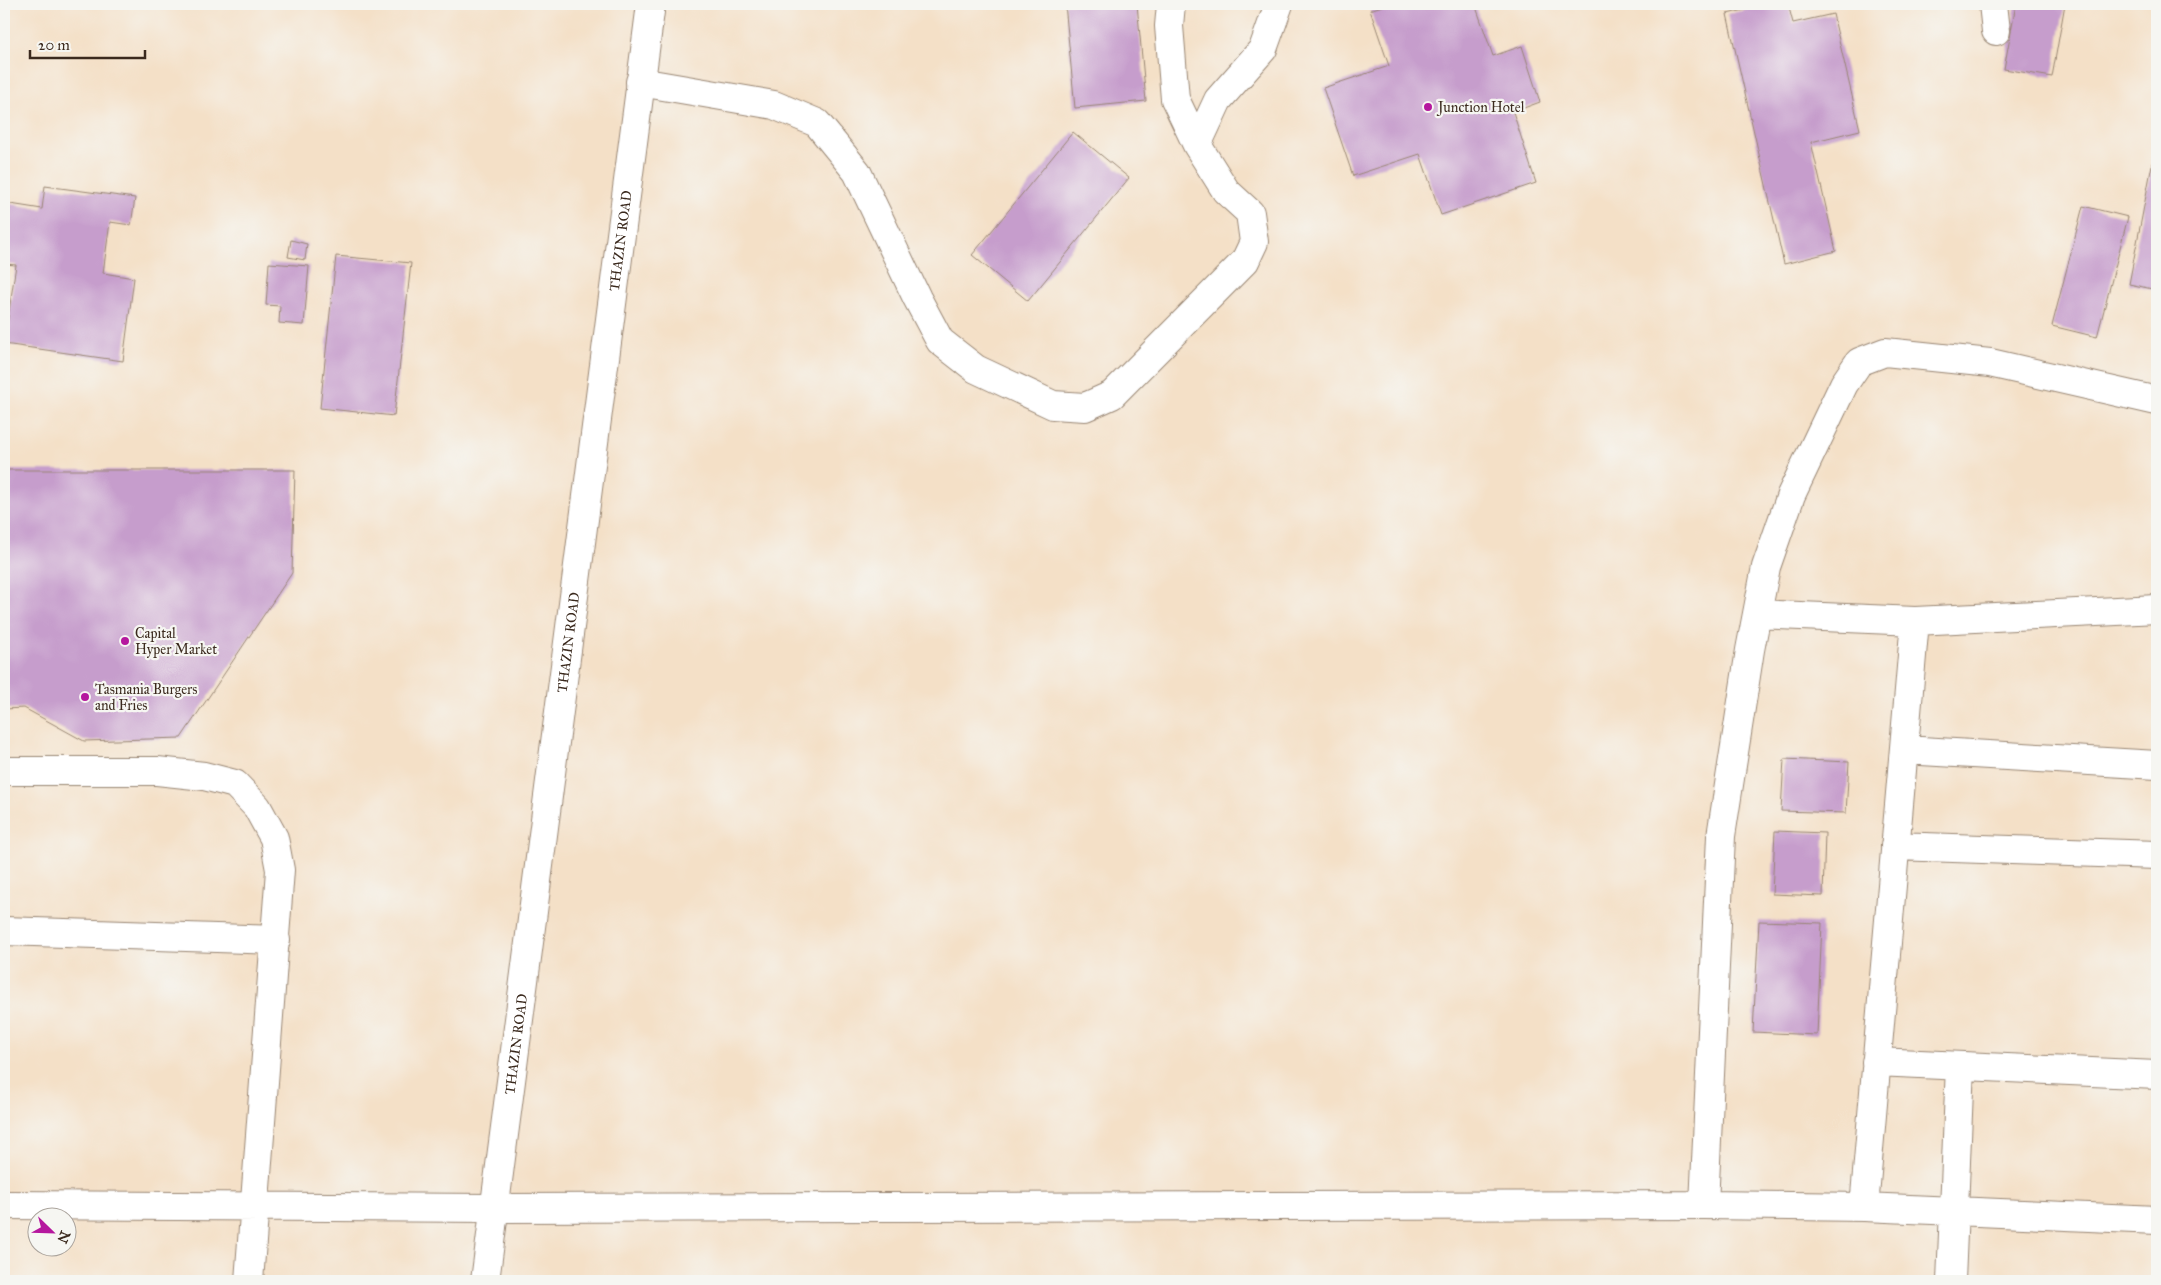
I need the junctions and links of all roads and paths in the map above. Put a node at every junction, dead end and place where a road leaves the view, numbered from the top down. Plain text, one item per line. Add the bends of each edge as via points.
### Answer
1 (651, 4) edge
2 (1171, 4) edge
3 (1279, 4) edge
4 (1993, 4) edge
5 (1996, 31) dead end
6 (640, 82) junction
7 (1197, 145) junction
8 (2157, 401) edge
9 (2157, 609) edge
10 (1757, 614) junction
11 (1915, 621) junction
12 (1904, 750) junction
13 (2157, 764) edge
14 (4, 770) edge
15 (1895, 846) junction
16 (2157, 855) edge
17 (4, 932) edge
18 (276, 940) junction
19 (1876, 1062) junction
20 (1960, 1066) junction
21 (2157, 1075) edge
22 (4, 1205) edge
23 (1704, 1205) junction
24 (254, 1206) junction
25 (1864, 1207) junction
26 (494, 1208) junction
27 (1955, 1211) junction
28 (2157, 1220) edge
29 (250, 1281) edge
30 (485, 1281) edge
31 (1950, 1281) edge

1 - 6 street, THAZIN ROAD
2 - 7 street via 1169,26 1175,99
3 - 7 street via 1263,49 1218,100
4 - 5 street
6 - 7 street via 774,105 817,123 856,172 940,341 976,369 1053,405 1085,407 1112,395 1246,261 1254,242 1250,213 1226,191
6 - 26 street, THAZIN ROAD
8 - 10 street via 1990,363 1885,352 1860,362 1844,384 1791,495 1766,567
9 - 11 street
10 - 11 street
10 - 23 street via 1721,836
11 - 12 street
12 - 13 street
12 - 15 street
14 - 18 street via 157,771 204,776 235,784 257,807 274,838 280,870
15 - 16 street
15 - 19 street
17 - 18 street
18 - 24 street
19 - 20 street
19 - 25 street
20 - 21 street
20 - 27 street
22 - 24 street
23 - 25 street
23 - 26 street
24 - 26 street
24 - 29 street
25 - 27 street
26 - 30 street, THAZIN ROAD
27 - 28 street
27 - 31 street

